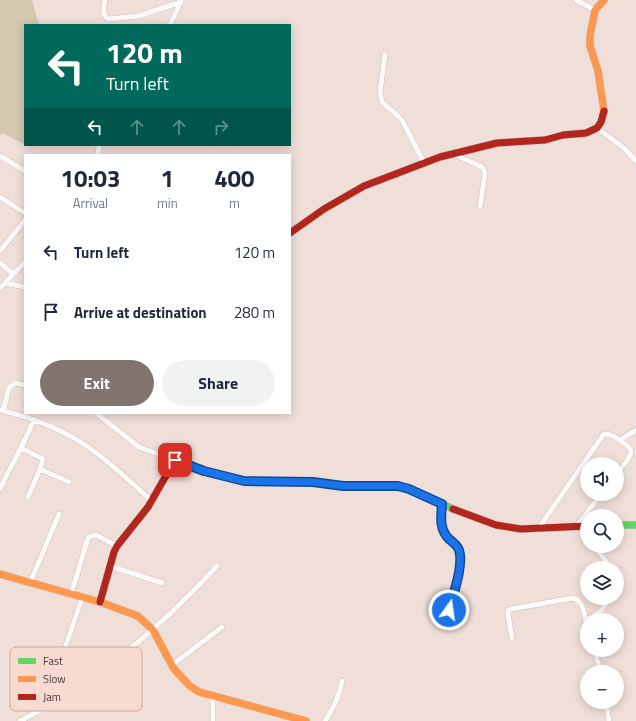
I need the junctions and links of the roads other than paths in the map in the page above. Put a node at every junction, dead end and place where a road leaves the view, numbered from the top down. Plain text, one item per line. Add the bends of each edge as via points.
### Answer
1 (105, 0) edge
2 (576, 0) edge
3 (604, 0) edge
4 (181, 1) edge
5 (595, 10) junction
6 (170, 24) edge
7 (385, 55) dead end
8 (597, 128) junction
9 (453, 154) junction
10 (0, 156) edge
11 (636, 161) edge
12 (424, 163) junction
13 (24, 170) edge
14 (0, 197) edge
15 (480, 207) dead end
16 (24, 212) edge
17 (24, 221) edge
18 (291, 232) edge
19 (0, 251) edge
20 (0, 263) edge
21 (24, 263) edge
22 (13, 274) junction
23 (4, 284) junction
24 (24, 287) edge
25 (0, 288) edge
26 (24, 385) edge
27 (2, 410) edge
28 (97, 414) edge
29 (34, 419) junction
30 (636, 430) edge
31 (620, 440) junction
32 (21, 448) junction
33 (175, 460) junction
34 (624, 463) edge
35 (40, 469) junction
36 (69, 482) dead end
37 (0, 489) edge
38 (28, 496) dead end
39 (152, 501) junction
40 (596, 501) edge
41 (442, 504) junction
42 (59, 514) dead end
43 (636, 525) edge
44 (577, 526) joint
45 (624, 526) edge
46 (538, 529) junction
47 (117, 546) junction
48 (600, 553) edge
49 (606, 561) edge
50 (110, 566) junction
51 (217, 566) dead end
52 (1, 575) edge
53 (30, 583) junction
54 (162, 583) dead end
55 (71, 595) junction
56 (82, 598) junction
57 (100, 602) junction
58 (605, 605) edge
59 (449, 610) dead end
60 (584, 613) edge
61 (598, 613) edge
62 (222, 627) dead end
63 (153, 630) junction
64 (512, 638) dead end
65 (66, 645) dead end
66 (130, 647) edge
67 (172, 665) junction
68 (342, 680) dead end
69 (213, 696) junction
70 (607, 709) edge
71 (38, 711) edge
72 (280, 718) edge
73 (20, 721) edge
74 (214, 721) edge
75 (306, 721) edge
76 (325, 721) edge
77 (609, 721) edge

1 - 4 street via 103,14 109,19 138,16
2 - 5 street
3 - 5 street
4 - 6 street
5 - 8 street via 590,46 598,71 604,109
7 - 12 street via 380,92 382,102 403,122
8 - 9 street via 586,133 545,140 497,143
8 - 11 street via 624,148
9 - 12 street
9 - 15 street via 484,170
10 - 13 street
12 - 18 street via 352,192
14 - 16 street
17 - 19 street
20 - 22 street
21 - 22 street
22 - 23 street
23 - 24 street
23 - 25 street
26 - 27 street via 16,383 9,388
27 - 29 street
28 - 33 street via 139,447
29 - 32 street
29 - 39 street via 95,452
30 - 31 street
31 - 34 street via 630,448 631,453
31 - 46 street via 607,434 602,436
32 - 35 street via 43,458
32 - 37 street
33 - 39 street
33 - 41 street via 204,471 244,481 398,486
35 - 36 street
35 - 38 street
39 - 47 street
40 - 44 street
41 - 46 street via 496,525
41 - 59 street via 443,533 459,550 460,563
42 - 53 street
43 - 45 street
44 - 46 street
47 - 50 street
47 - 55 street via 96,535 89,537
48 - 49 street
50 - 54 street
50 - 57 street
51 - 63 street
52 - 53 street
53 - 55 street
55 - 56 street
56 - 57 street
56 - 65 street
57 - 63 street via 138,616
58 - 61 street
60 - 64 street via 581,603 573,598 511,608 508,614
62 - 67 street
63 - 66 street
63 - 67 street
67 - 69 street via 190,686
68 - 76 street via 340,694
69 - 72 street
69 - 74 street
70 - 77 street
71 - 73 street
72 - 75 street

